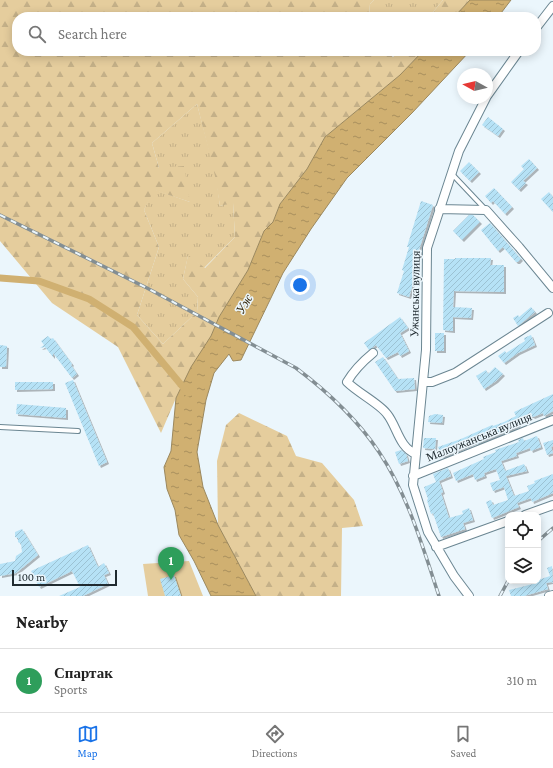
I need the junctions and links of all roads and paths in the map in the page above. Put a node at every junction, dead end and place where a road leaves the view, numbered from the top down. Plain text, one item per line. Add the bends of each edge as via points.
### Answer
1 (553, 6) edge
2 (541, 22) edge
3 (515, 56) edge
4 (493, 87) edge
5 (482, 104) edge
6 (451, 172) junction
7 (440, 209) junction
8 (486, 210) junction
9 (553, 288) edge
10 (548, 313) dead end
11 (373, 353) dead end
12 (423, 382) junction
13 (553, 420) edge
14 (0, 427) edge
15 (78, 431) dead end
16 (416, 454) junction
17 (413, 476) junction
18 (553, 505) edge
19 (533, 512) edge
20 (505, 522) edge
21 (436, 547) junction
22 (553, 595) edge
23 (469, 596) edge
24 (549, 596) edge

1 - 2 street
3 - 4 street, Ужанська вулиця
5 - 6 street, Ужанська вулиця
6 - 7 street, Ужанська вулиця
6 - 8 lane
7 - 8 street
7 - 12 street, Ужанська вулиця via 427,248 426,350
8 - 9 street
10 - 12 street via 454,373 432,382
11 - 16 street via 360,364 347,382 387,413 400,439 410,452
12 - 16 street, Ужанська вулиця
13 - 17 street, Малоужанська вулиця
14 - 15 lane
16 - 17 street, Ужанська вулиця
17 - 21 street, Ужанська вулиця via 413,485 428,532
18 - 19 street
20 - 21 street
21 - 23 street, Ужанська вулиця
22 - 24 street

